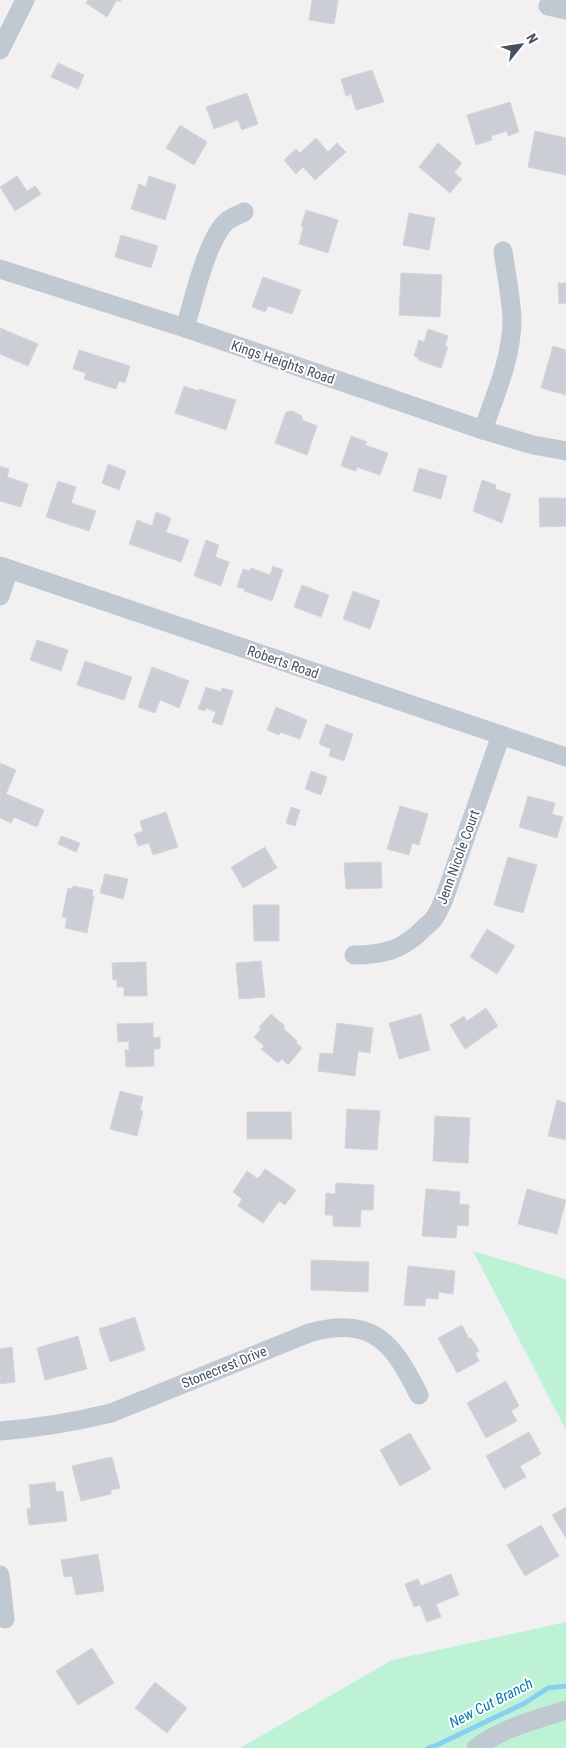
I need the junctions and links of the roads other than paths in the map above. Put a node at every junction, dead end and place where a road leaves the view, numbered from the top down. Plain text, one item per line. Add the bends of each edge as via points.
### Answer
1 (25, 0) edge
2 (0, 50) edge
3 (244, 212) dead end
4 (503, 251) dead end
5 (0, 269) edge
6 (185, 328) junction
7 (482, 430) junction
8 (566, 451) edge
9 (4, 568) edge
10 (0, 596) edge
11 (500, 735) junction
12 (566, 756) edge
13 (354, 955) dead end
14 (419, 1395) dead end
15 (0, 1431) edge
16 (0, 1575) edge
17 (5, 1619) dead end
18 (566, 1710) edge
19 (476, 1748) edge

1 - 2 street
3 - 6 street via 228,221 218,232 209,250
4 - 7 street via 512,321 505,366
5 - 6 street, Kings Heights Road
6 - 7 street, Kings Heights Road
7 - 8 street, Kings Heights Road
9 - 10 street
9 - 11 street, Roberts Road
11 - 12 street, Roberts Road
11 - 13 street, Jenn Nicole Court via 435,918 402,946 375,955
14 - 15 street, Stonecrest Drive via 404,1366 383,1341 361,1330 327,1328 111,1413 35,1428
16 - 17 street
18 - 19 street via 515,1726

